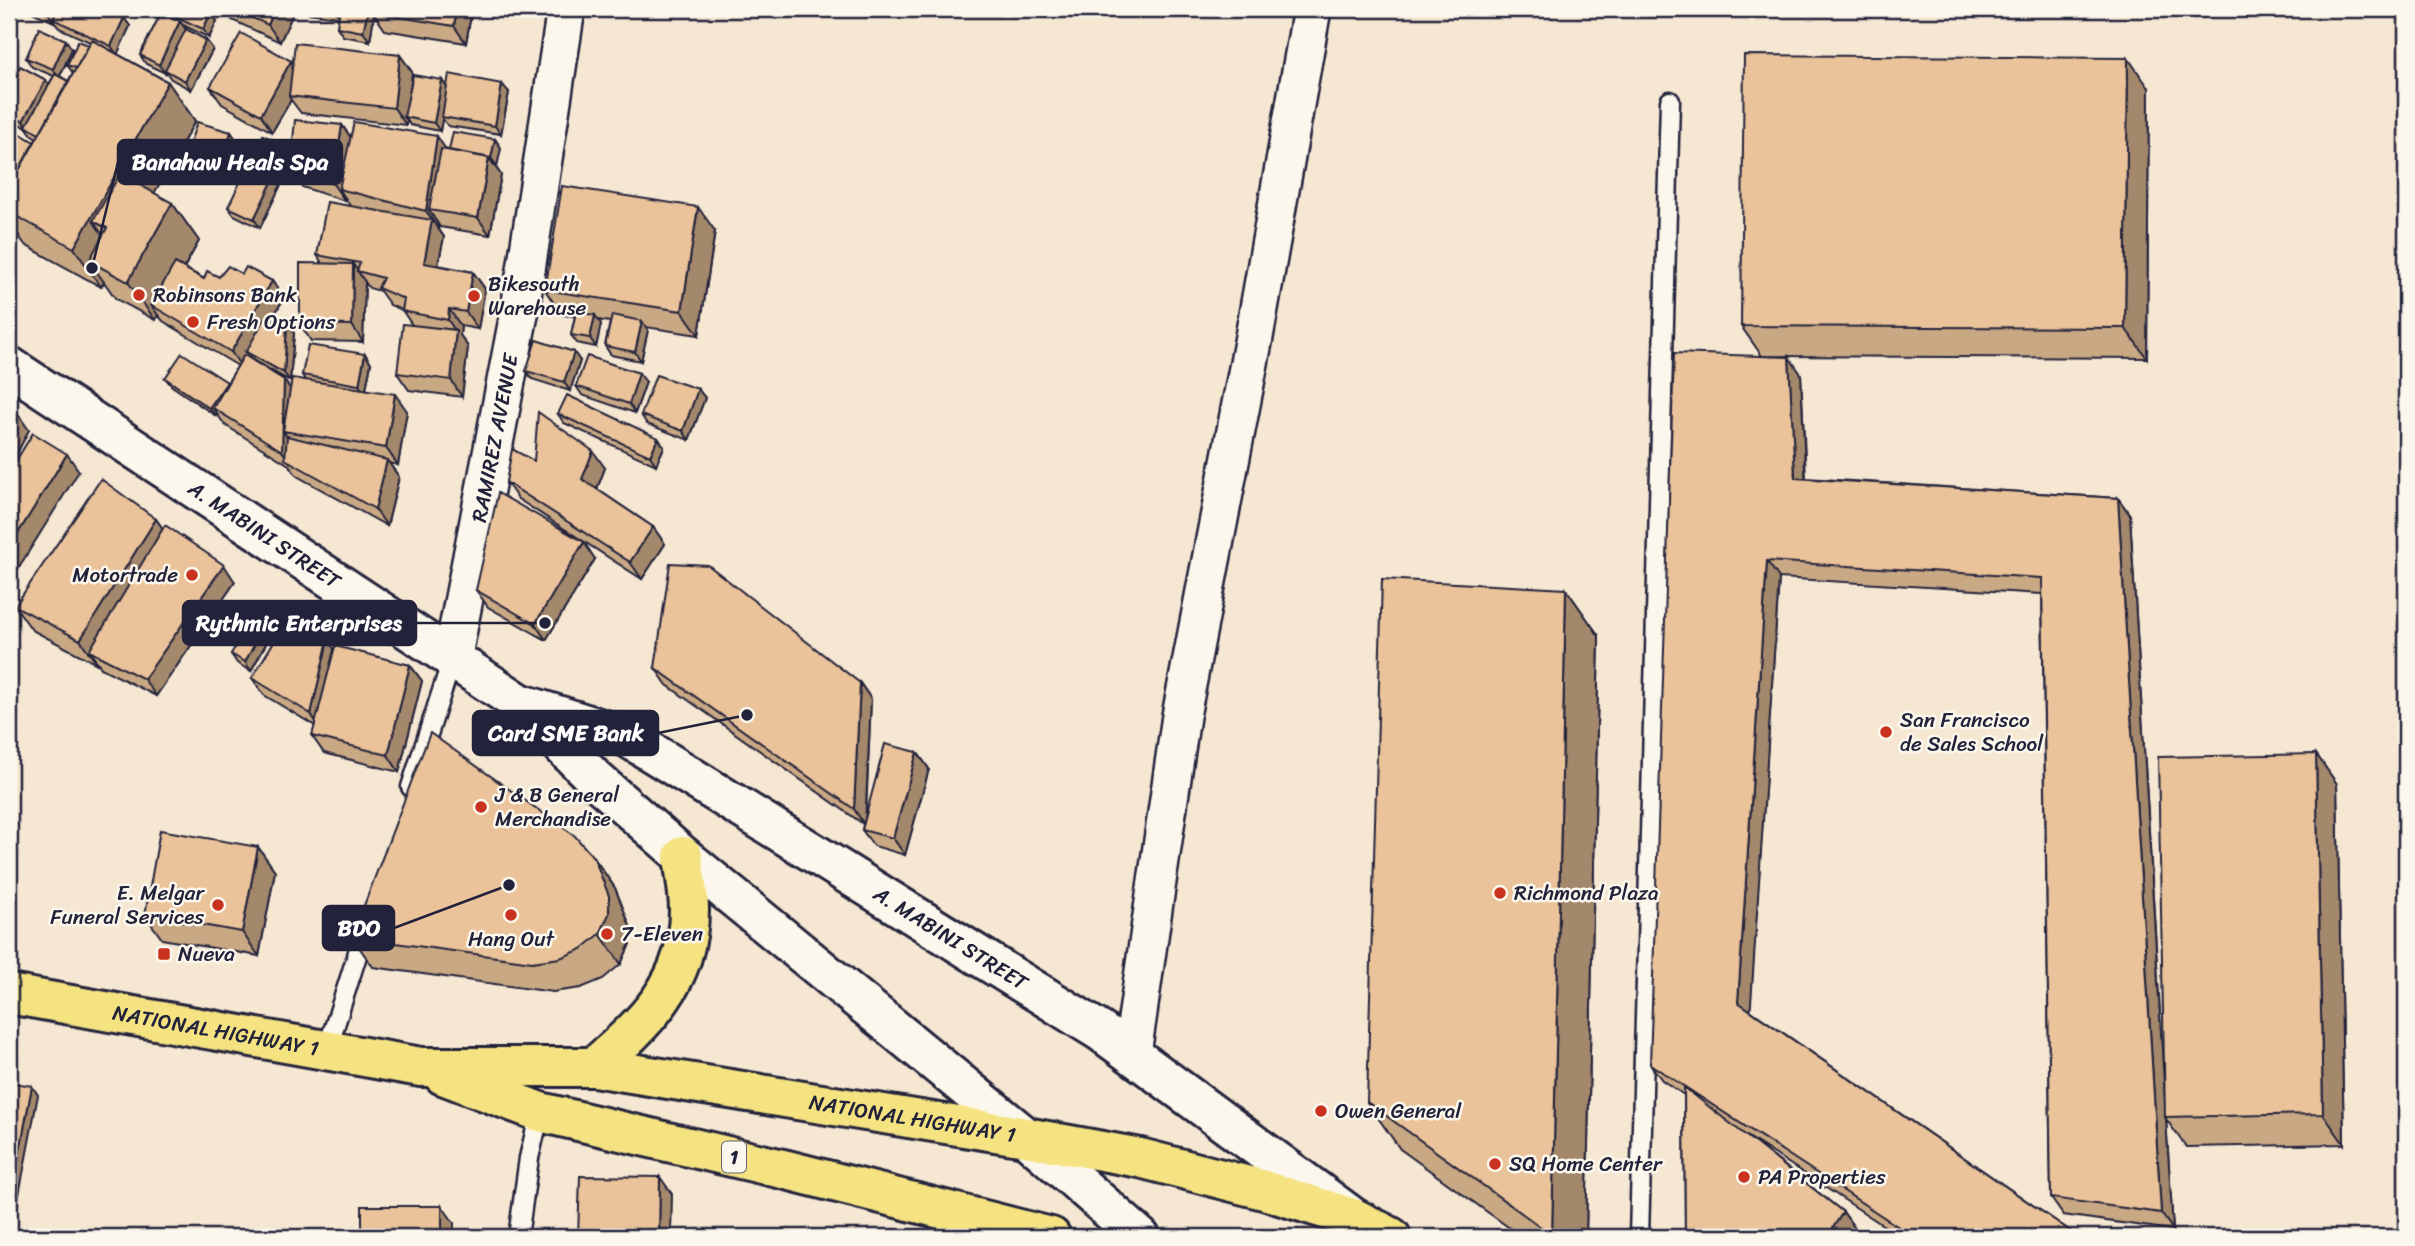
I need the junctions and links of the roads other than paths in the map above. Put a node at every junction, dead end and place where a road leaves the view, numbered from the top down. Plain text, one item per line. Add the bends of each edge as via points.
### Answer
1 (566, 9) edge
2 (1312, 9) edge
3 (1670, 101) dead end
4 (9, 366) edge
5 (452, 660) junction
6 (521, 704) junction
7 (406, 803) edge
8 (683, 856) junction
9 (373, 907) edge
10 (9, 994) edge
11 (327, 1050) junction
12 (1132, 1054) junction
13 (594, 1066) junction
14 (422, 1067) junction
15 (540, 1112) junction
16 (1026, 1137) junction
17 (1356, 1219) junction
18 (996, 1229) edge
19 (518, 1237) edge
20 (1051, 1237) edge
21 (1140, 1237) edge
22 (1391, 1237) edge
23 (1639, 1237) edge

1 - 5 street, RAMIREZ AVENUE via 520,309
2 - 12 street via 1181,716
3 - 23 lane
4 - 5 main road, A. MABINI STREET
5 - 6 main road, A. MABINI STREET
5 - 7 lane
6 - 8 main road, A. MABINI STREET via 596,780
6 - 12 main road, A. MABINI STREET via 627,737
8 - 13 highway via 689,910 686,942 676,973 641,1026
8 - 16 main road, A. MABINI STREET
9 - 11 lane
10 - 11 highway, NATIONAL HIGHWAY 1 / 1
11 - 14 highway, NATIONAL HIGHWAY 1 / 1
12 - 17 main road, A. MABINI STREET
13 - 14 highway, NATIONAL HIGHWAY 1 / 1
13 - 16 highway, NATIONAL HIGHWAY 1 / 1
14 - 15 highway, NATIONAL HIGHWAY 1 / 1
15 - 18 highway, NATIONAL HIGHWAY 1 / 1
15 - 19 lane
16 - 17 highway, NATIONAL HIGHWAY 1 / 1 via 1140,1158
16 - 21 main road, A. MABINI STREET
17 - 22 highway, NATIONAL HIGHWAY 1 / 1
18 - 20 highway, NATIONAL HIGHWAY 1 / 1

